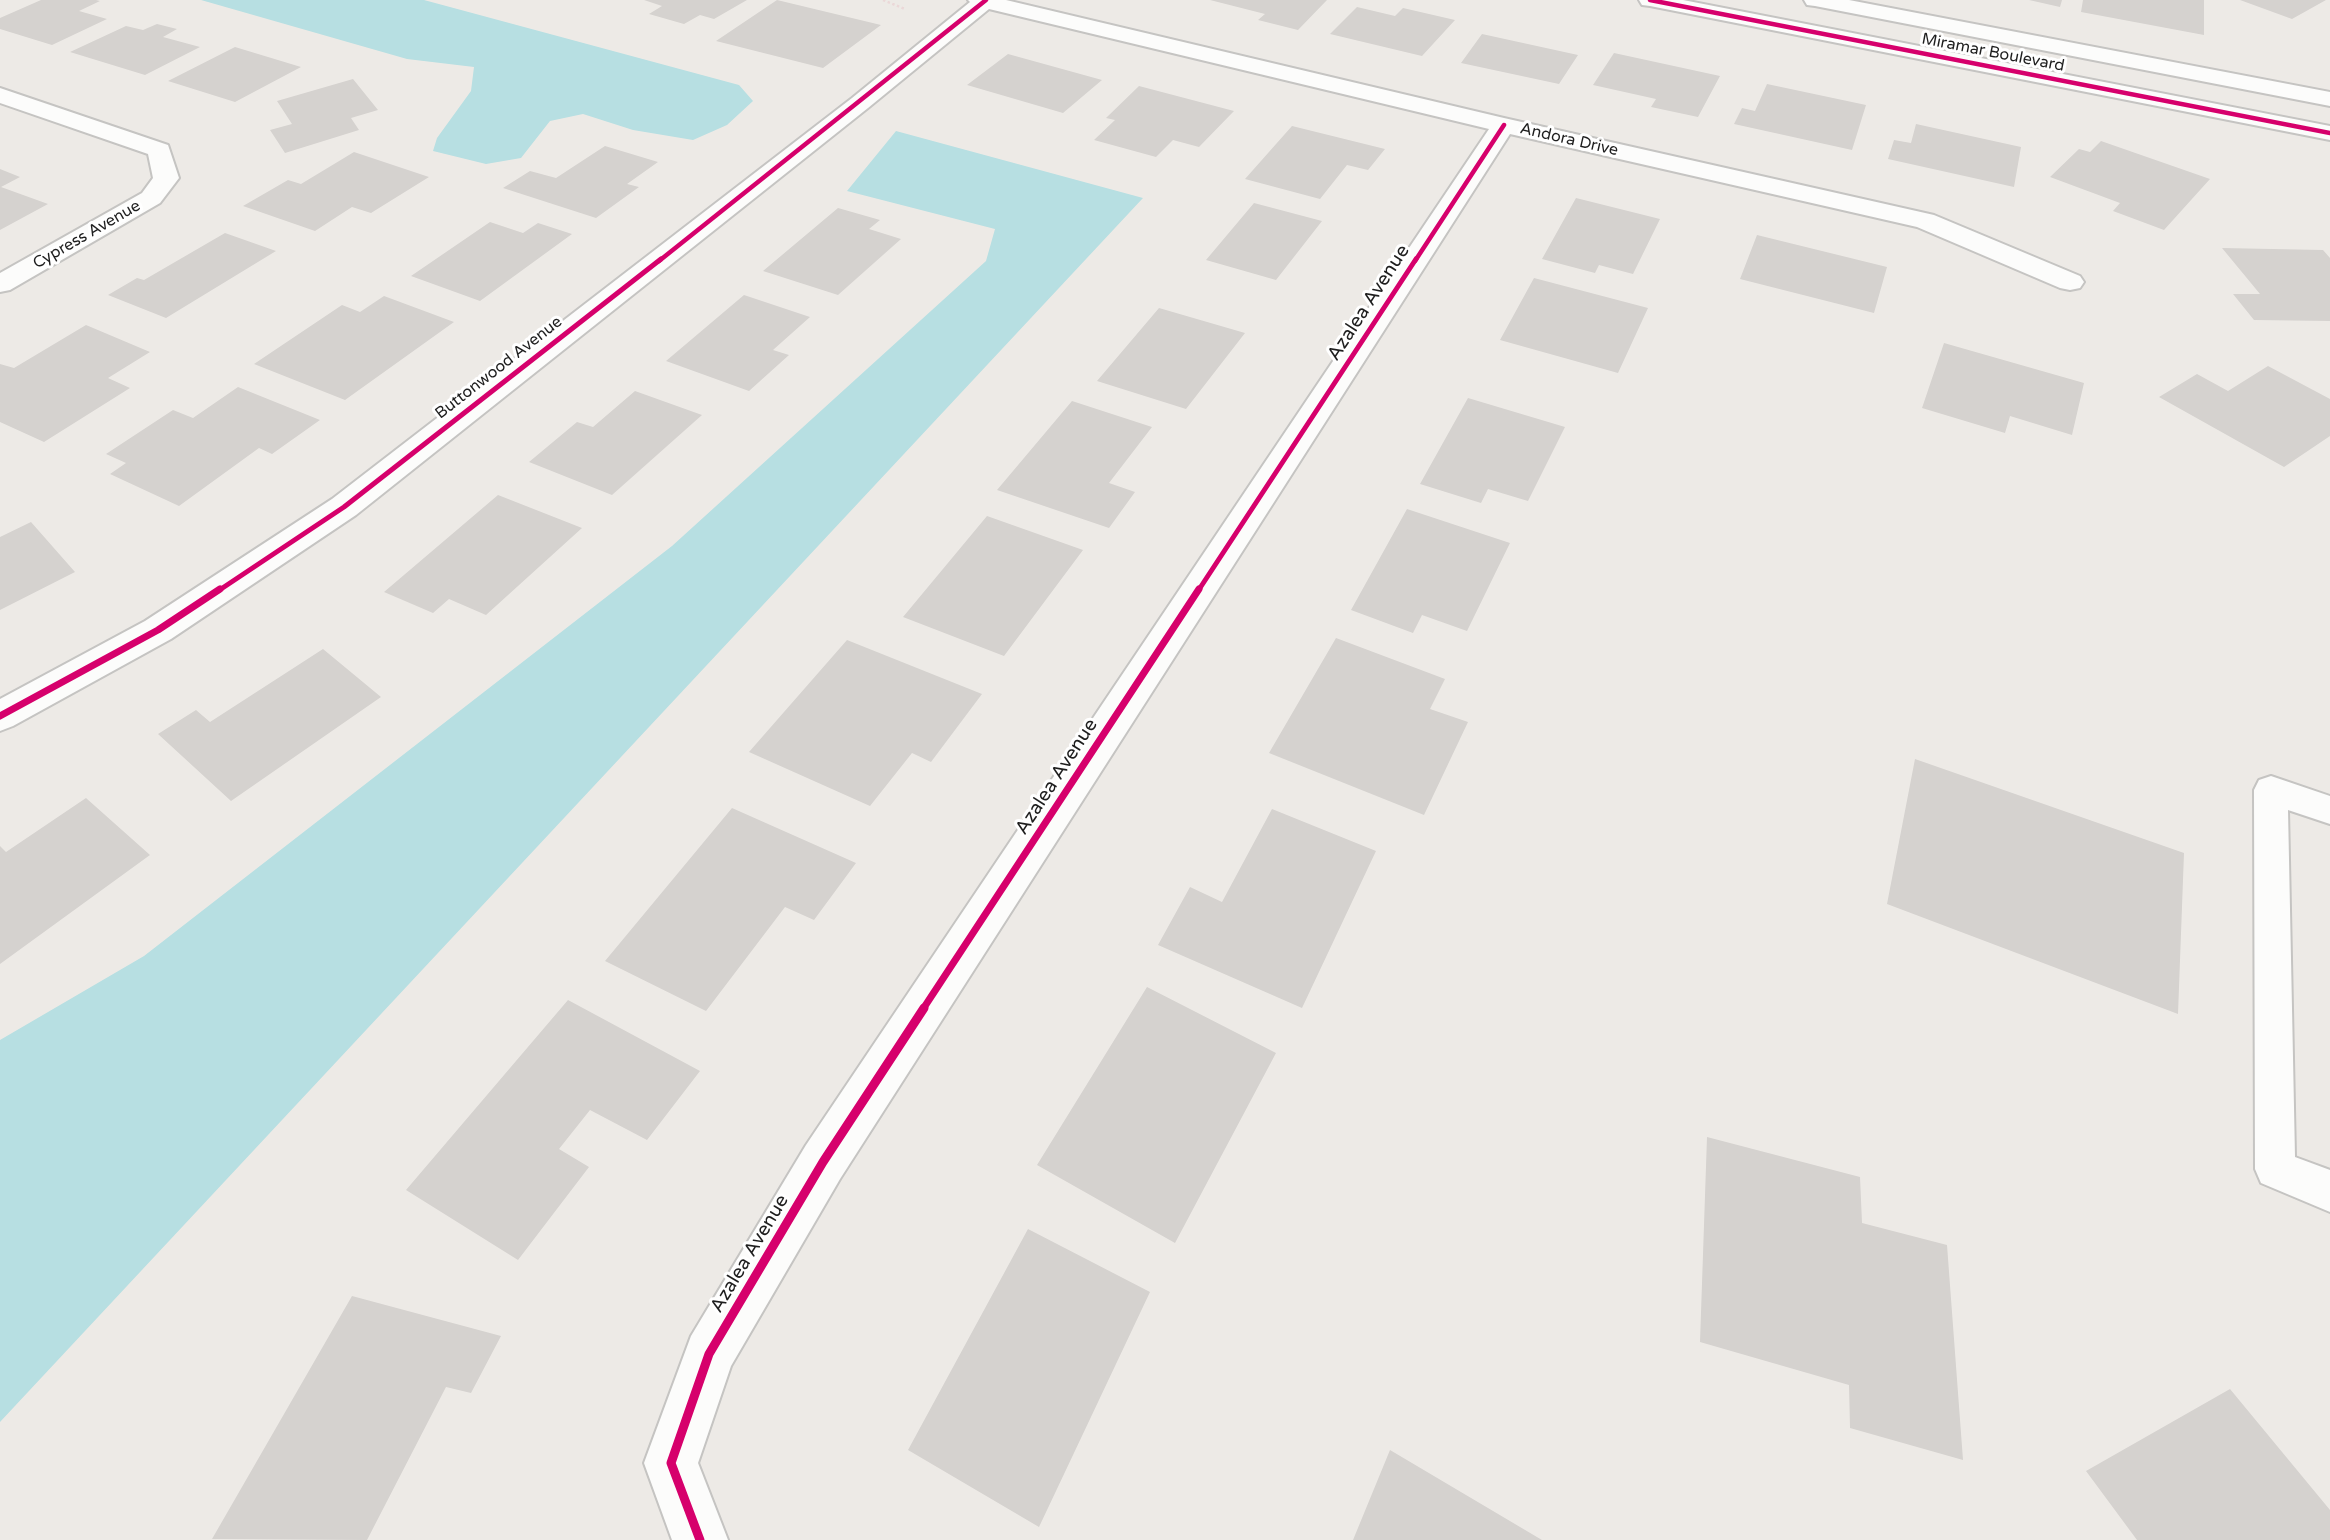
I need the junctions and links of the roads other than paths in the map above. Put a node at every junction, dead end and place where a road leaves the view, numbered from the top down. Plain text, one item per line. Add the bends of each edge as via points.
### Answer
1 (983, 0) edge
2 (1650, 0) edge
3 (1815, 0) edge
4 (0, 95) edge
5 (2330, 99) edge
6 (1504, 125) junction
7 (2330, 133) edge
8 (2070, 282) dead end
9 (0, 285) edge
10 (0, 716) edge
11 (2330, 810) edge
12 (2330, 1191) edge
13 (700, 1540) edge

1 - 6 street, Andora Drive
1 - 10 street, Buttonwood Avenue via 860,103 344,507 158,630
2 - 7 street, Miramar Boulevard
3 - 5 street, Miramar Boulevard
4 - 9 street, Cypress Avenue via 159,150 166,178 151,198
6 - 8 street, Andora Drive via 1925,221
6 - 13 street, Azalea Avenue via 823,1162 709,1354 671,1463
11 - 12 lane via 2271,790 2276,1170

